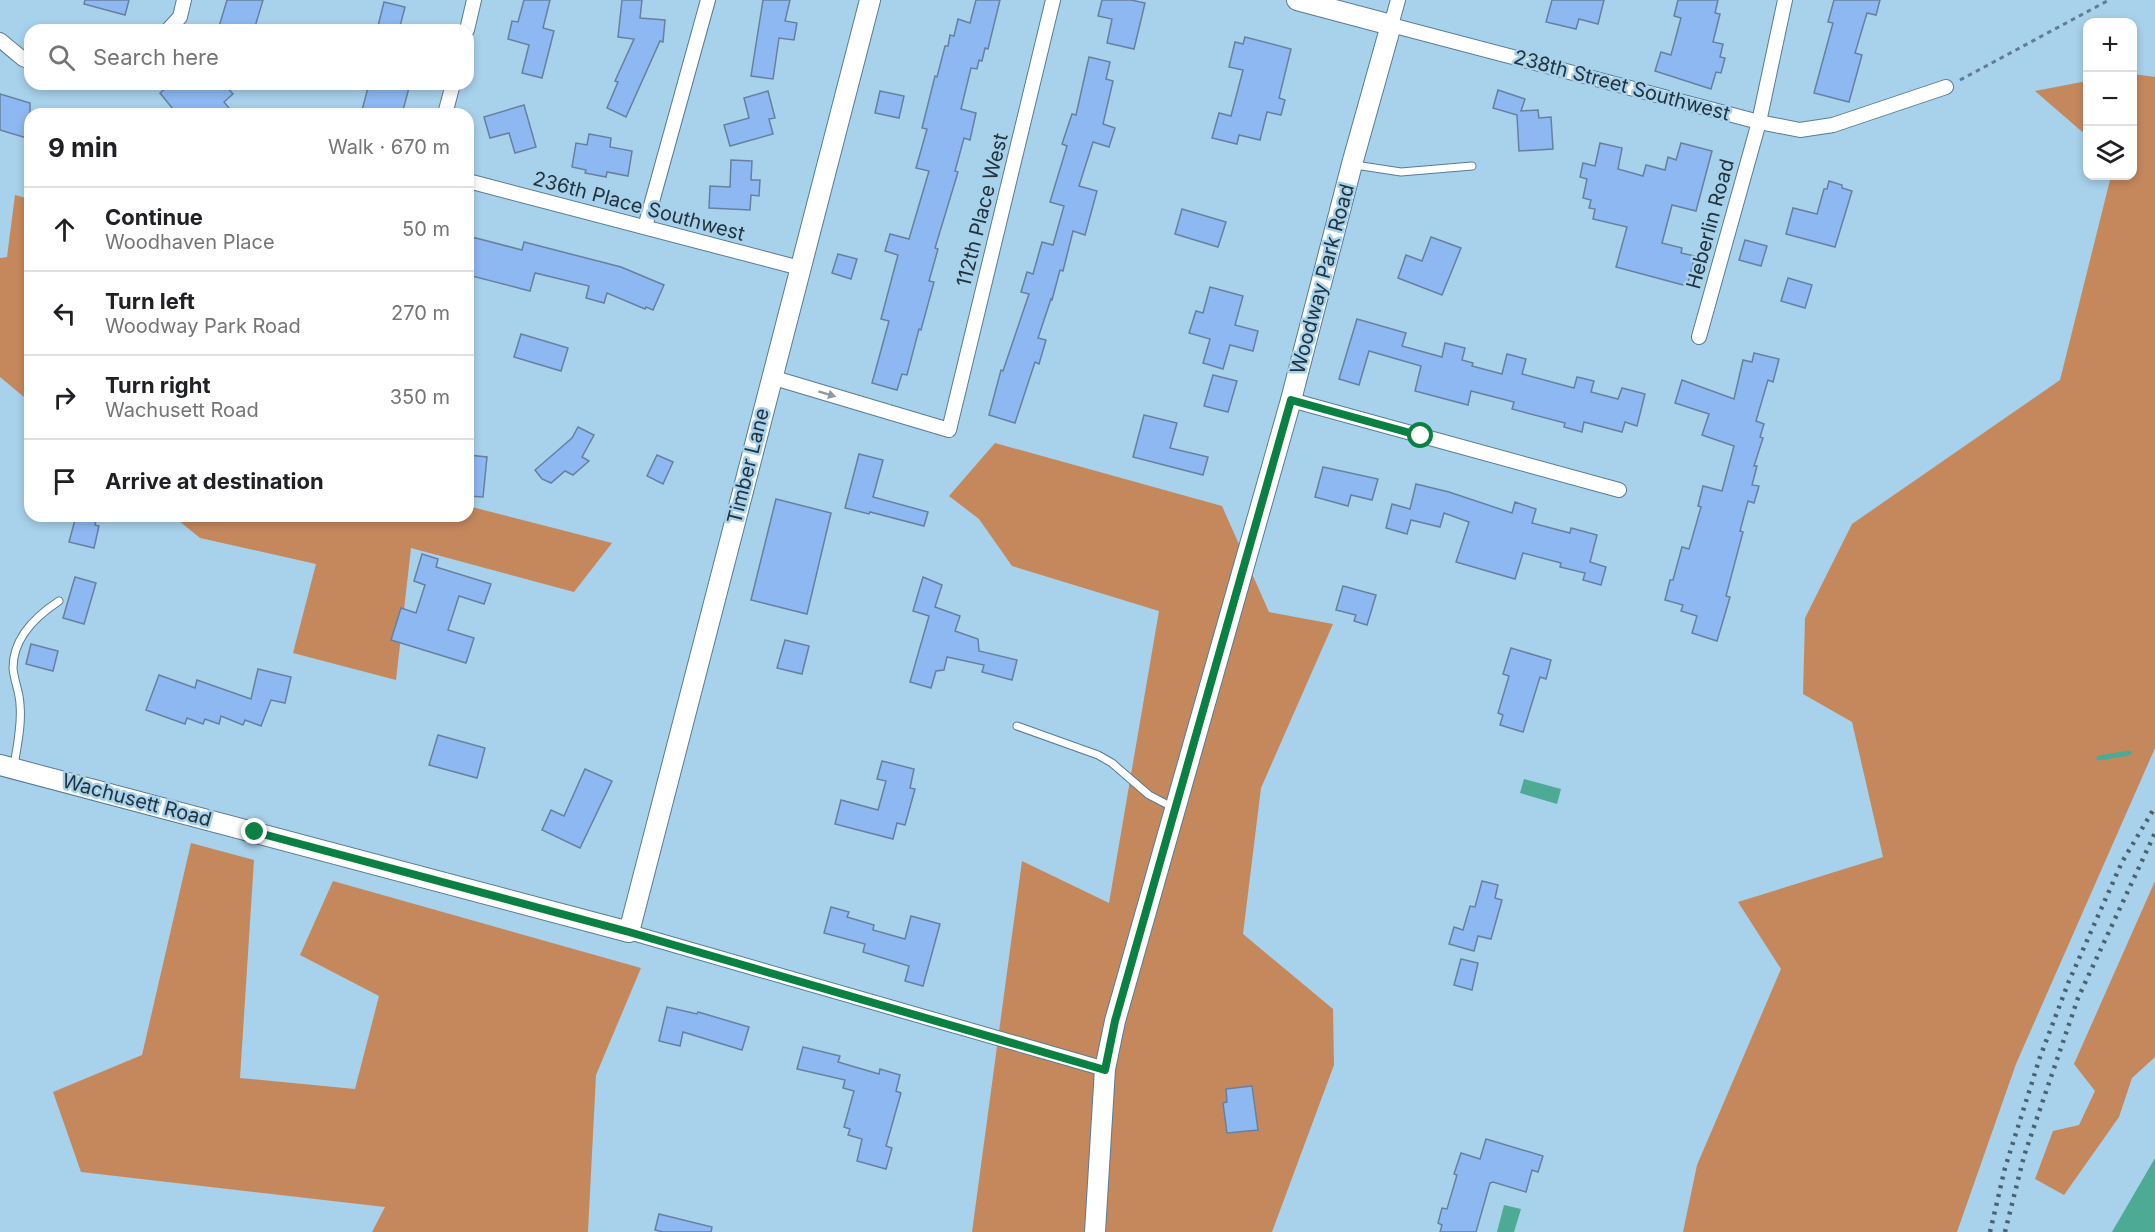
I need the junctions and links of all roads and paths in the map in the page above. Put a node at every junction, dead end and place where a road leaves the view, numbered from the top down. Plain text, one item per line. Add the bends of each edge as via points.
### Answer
1 (184, 0) edge
2 (474, 0) edge
3 (708, 0) edge
4 (870, 0) edge
5 (1053, 0) edge
6 (1297, 0) edge
7 (1398, 0) edge
8 (1785, 0) edge
9 (2109, 0) edge
10 (174, 24) edge
11 (468, 24) edge
12 (1391, 25) junction
13 (0, 40) edge
14 (24, 59) edge
15 (1946, 87) joint
16 (451, 90) edge
17 (447, 108) edge
18 (1759, 122) junction
19 (1352, 164) junction
20 (1472, 166) dead end
21 (474, 183) edge
22 (645, 227) junction
23 (800, 268) junction
24 (1699, 337) dead end
25 (771, 377) junction
26 (1291, 400) junction
27 (1619, 490) dead end
28 (59, 601) dead end
29 (1017, 726) dead end
30 (7, 767) edge
31 (1176, 809) junction
32 (629, 932) junction
33 (1105, 1070) junction
34 (1095, 1232) edge

1 - 10 street via 180,17
2 - 11 street
3 - 22 street
4 - 23 street, Timber Lane
25 -> 5 street, 112th Place West via 949,430
6 - 12 street, 238th Street Southwest
7 - 12 street
8 - 18 street, Heberlin Road
9 - 15 path
12 - 18 street, 238th Street Southwest
12 - 19 street, Woodway Park Road
13 - 14 street
15 - 18 street, 238th Street Southwest via 1833,125 1800,130
16 - 17 street
18 - 24 street, Heberlin Road
19 - 20 lane via 1401,172
19 - 26 street, Woodway Park Road
21 - 22 street, 236th Place Southwest
22 - 23 street, 236th Place Southwest
23 - 25 street, Timber Lane
25 - 32 street, Timber Lane
26 - 27 street
26 - 31 street, Woodway Park Road
28 - 30 lane via 34,620 20,642 13,668 21,716
29 - 31 lane via 1098,755 1149,795
30 - 32 street, Wachusett Road
31 - 33 street, Woodway Park Road via 1115,1021
32 - 33 street, Wachusett Road
33 - 34 street, Woodway Park Road

